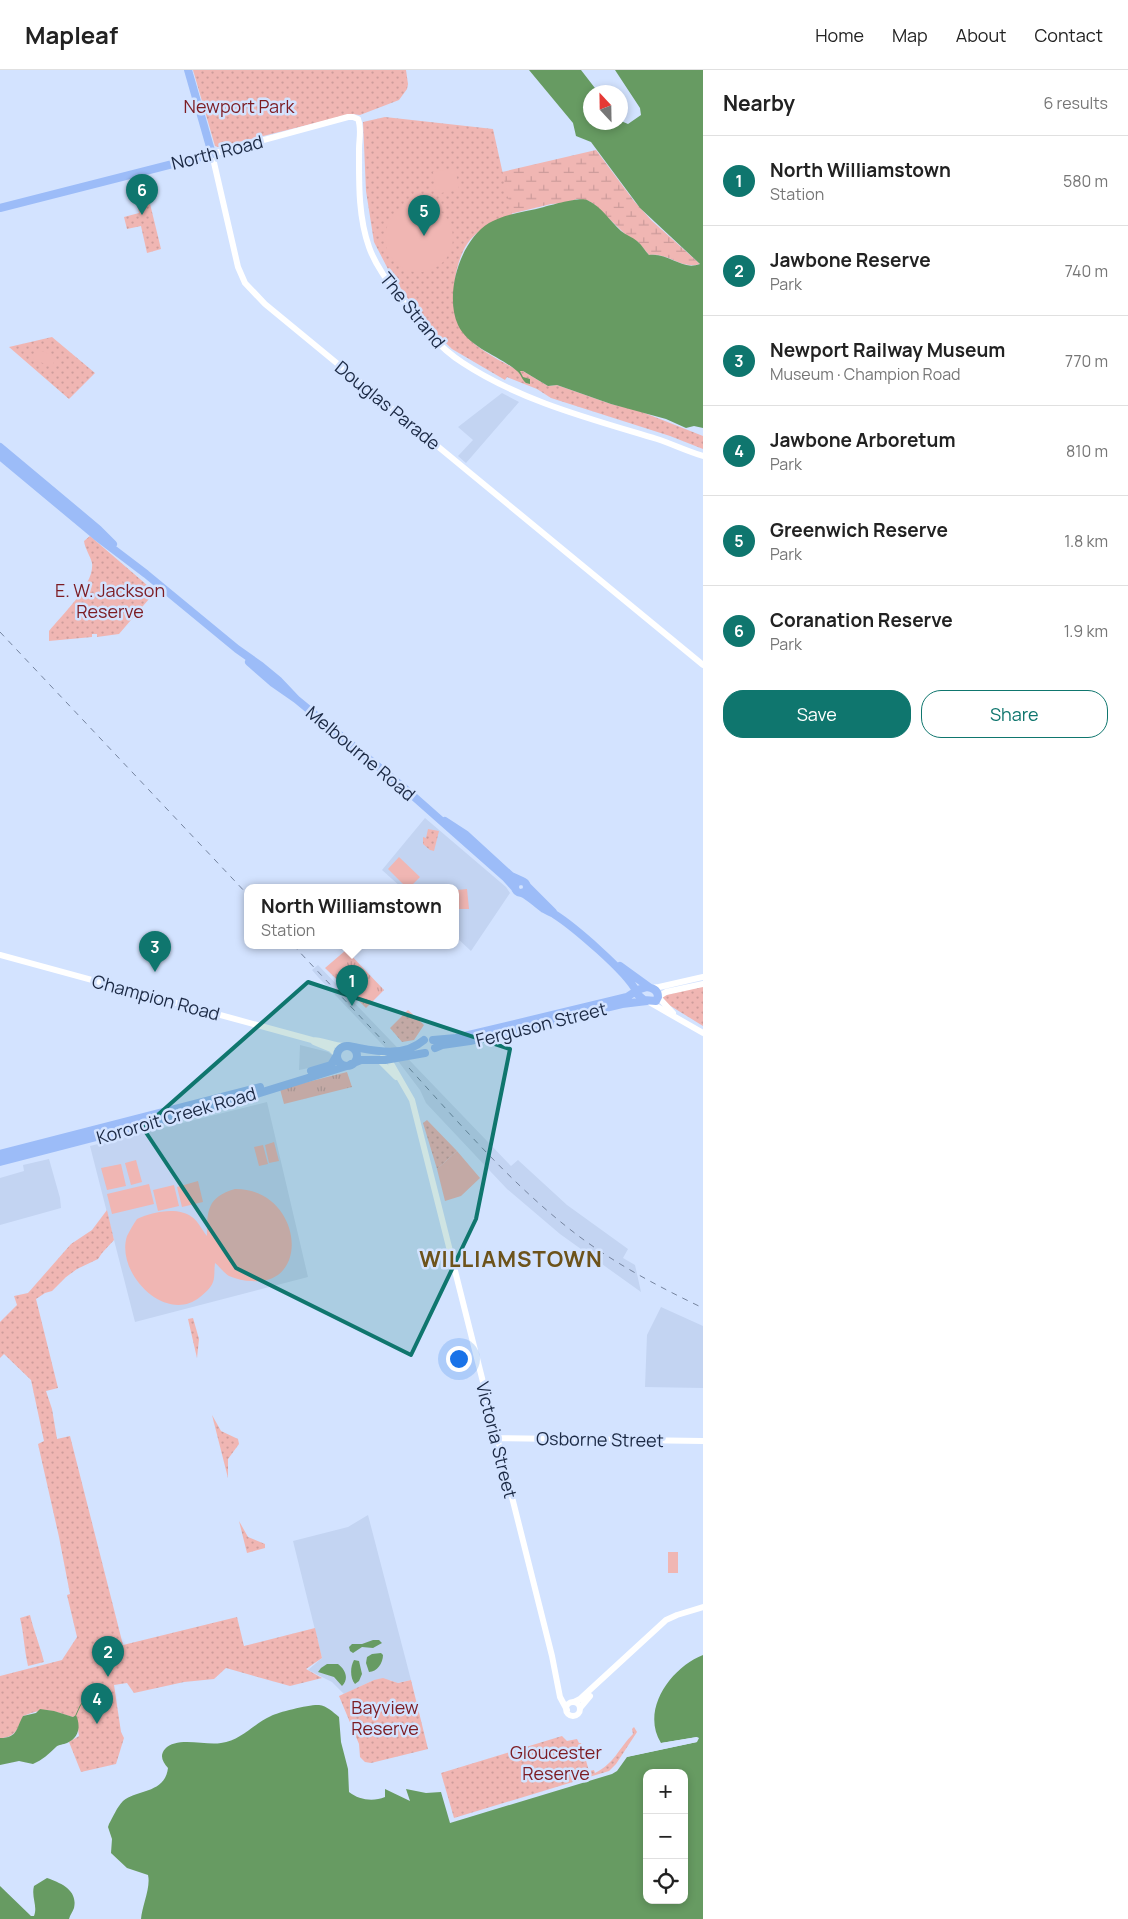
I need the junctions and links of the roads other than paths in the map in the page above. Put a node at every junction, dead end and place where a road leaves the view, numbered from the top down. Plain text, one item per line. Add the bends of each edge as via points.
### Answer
1 (188, 70) edge
2 (357, 121) joint
3 (212, 154) junction
4 (0, 208) edge
5 (0, 447) edge
6 (0, 456) edge
7 (703, 456) edge
8 (89, 526) junction
9 (703, 665) edge
10 (463, 837) junction
11 (525, 883) junction
12 (515, 888) junction
13 (522, 893) junction
14 (554, 914) junction
15 (598, 950) junction
16 (0, 955) edge
17 (703, 977) edge
18 (703, 984) edge
19 (650, 987) junction
20 (636, 991) junction
21 (658, 997) junction
22 (648, 1002) junction
23 (677, 1018) junction
24 (537, 1022) junction
25 (703, 1033) edge
26 (312, 1040) junction
27 (424, 1040) junction
28 (433, 1040) junction
29 (347, 1046) junction
30 (436, 1048) junction
31 (425, 1053) junction
32 (337, 1055) junction
33 (380, 1056) junction
34 (388, 1059) junction
35 (351, 1064) junction
36 (399, 1080) junction
37 (229, 1099) junction
38 (2, 1153) edge
39 (16, 1158) junction
40 (0, 1162) edge
41 (497, 1438) junction
42 (703, 1441) edge
43 (703, 1608) edge
44 (622, 1662) junction
45 (602, 1684) junction
46 (560, 1688) junction
47 (584, 1696) junction
48 (574, 1702) junction
49 (580, 1708) junction
50 (567, 1710) junction

1 - 3 main road, Douglas Parade
2 - 3 street, North Road via 350,117
2 - 7 street, The Strand via 361,208 372,257 428,333 462,363 508,388
3 - 4 main road, North Road
3 - 9 street, Douglas Parade via 238,267 253,293
5 - 8 main road, Melbourne Road
6 - 8 main road, Melbourne Road
8 - 10 main road, Melbourne Road via 237,649 260,672
10 - 11 main road, Melbourne Road via 509,875
10 - 12 main road, Melbourne Road
11 - 12 main road via 517,883
11 - 13 main road via 526,891
11 - 14 main road, Melbourne Road
12 - 13 main road
13 - 14 main road, Melbourne Road
14 - 15 main road, Melbourne Road
15 - 19 main road, Melbourne Road
15 - 20 main road, Melbourne Road
16 - 26 street, Champion Road
17 - 19 street
18 - 21 street via 666,992
19 - 20 main road, Ferguson Street
19 - 21 main road, Melbourne Road
20 - 22 main road, Melbourne Road
20 - 24 main road, Ferguson Street via 628,998
21 - 22 main road, Ferguson Street via 656,1001
21 - 23 street
22 - 23 street
22 - 24 main road, Ferguson Street via 622,1004
23 - 25 street
24 - 28 main road, Ferguson Street
24 - 30 main road, Ferguson Street
26 - 29 street, Champion Road
26 - 32 street, Champion Road
27 - 28 main road
27 - 31 main road via 421,1047
27 - 33 main road via 413,1047
28 - 30 main road
29 - 32 main road
29 - 33 main road
29 - 35 main road via 356,1054
30 - 31 main road
31 - 34 main road
32 - 35 main road via 342,1064
32 - 37 main road, Kororoit Creek Road via 328,1066
33 - 34 main road
33 - 35 main road
33 - 36 street, Victoria Street
34 - 36 street, Victoria Street
35 - 37 main road, Kororoit Creek Road
36 - 41 street, Victoria Street via 412,1100
37 - 38 main road, Kororoit Creek Road
37 - 39 main road, Kororoit Creek Road
38 - 39 main road
39 - 40 main road, Kororoit Creek Road
41 - 42 street, Osborne Street
41 - 46 street, Victoria Street
43 - 44 street via 669,1618
44 - 45 street
44 - 47 street
45 - 47 street
45 - 49 street
46 - 48 street, Victoria Street via 565,1697
46 - 50 street, Victoria Street via 560,1697
47 - 48 street
48 - 49 street
48 - 50 street via 568,1705
49 - 50 street via 575,1716

